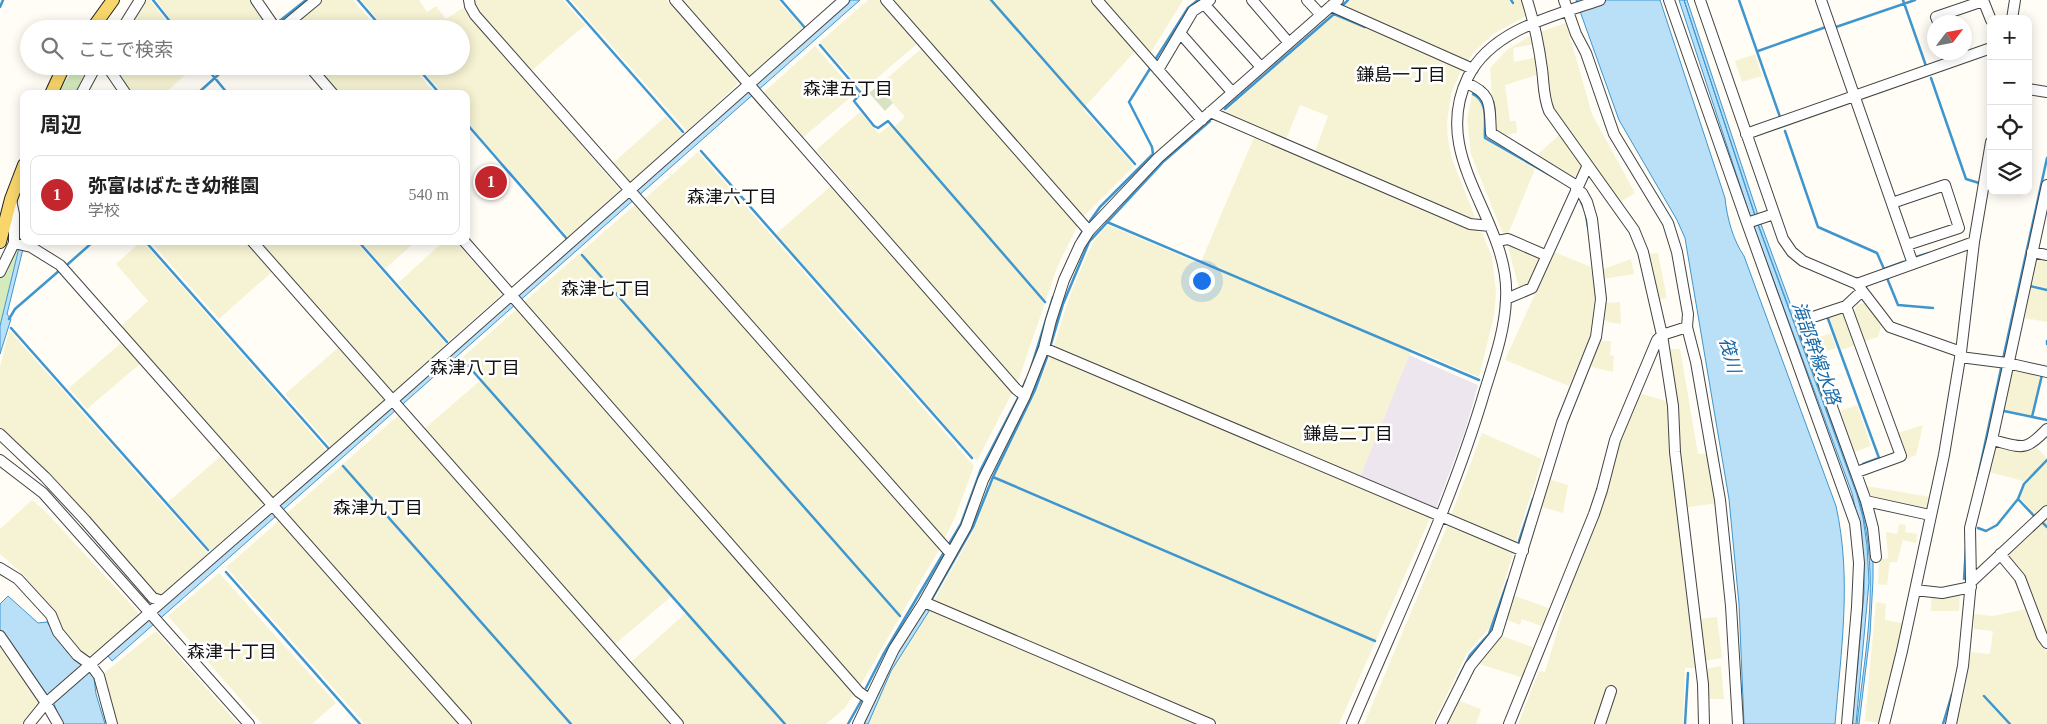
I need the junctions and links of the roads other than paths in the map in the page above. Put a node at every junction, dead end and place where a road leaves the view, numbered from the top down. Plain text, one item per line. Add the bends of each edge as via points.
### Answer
1 (113, 0) edge
2 (140, 0) edge
3 (256, 0) edge
4 (316, 0) edge
5 (469, 0) edge
6 (675, 0) edge
7 (844, 0) edge
8 (886, 0) edge
9 (1097, 0) edge
10 (1252, 0) edge
11 (1307, 0) edge
12 (1527, 0) edge
13 (1564, 0) edge
14 (1600, 0) edge
15 (1669, 0) edge
16 (1700, 0) edge
17 (1822, 0) edge
18 (1983, 0) edge
19 (2015, 0) edge
20 (1207, 2) edge
21 (1334, 3) edge
22 (1570, 10) junction
23 (1321, 15) junction
24 (1942, 15) edge
25 (1989, 15) edge
26 (2013, 15) edge
27 (99, 20) edge
28 (128, 20) edge
29 (270, 20) edge
30 (292, 20) edge
31 (1534, 23) junction
32 (1180, 33) junction
33 (1289, 43) junction
34 (1987, 49) edge
35 (1972, 52) edge
36 (1943, 60) edge
37 (1261, 67) junction
38 (1473, 69) junction
39 (1158, 70) junction
40 (60, 75) edge
41 (91, 75) edge
42 (113, 75) edge
43 (317, 75) edge
44 (749, 83) junction
45 (1466, 83) junction
46 (53, 90) edge
47 (83, 90) edge
48 (123, 90) edge
49 (330, 90) edge
50 (2032, 90) edge
51 (1232, 92) junction
52 (2047, 92) edge
53 (1856, 96) junction
54 (1210, 112) junction
55 (1202, 120) junction
56 (1746, 134) junction
57 (1990, 150) edge
58 (1587, 167) junction
59 (20, 175) edge
60 (2047, 185) edge
61 (1576, 187) junction
62 (632, 194) junction
63 (11, 199) junction
64 (1892, 203) junction
65 (1774, 214) junction
66 (1749, 223) junction
67 (1490, 226) junction
68 (1089, 231) junction
69 (20, 234) edge
70 (1497, 241) junction
71 (0, 242) edge
72 (1974, 242) junction
73 (22, 245) edge
74 (25, 245) edge
75 (256, 245) edge
76 (468, 245) edge
77 (1907, 245) junction
78 (2032, 252) junction
79 (1545, 255) junction
80 (2047, 255) edge
81 (1913, 264) junction
82 (0, 272) edge
83 (1859, 287) junction
84 (514, 298) junction
85 (1506, 299) junction
86 (1846, 306) junction
87 (1687, 327) junction
88 (1662, 335) junction
89 (1044, 348) junction
90 (1960, 354) junction
91 (2004, 363) junction
92 (2047, 372) edge
93 (1025, 396) junction
94 (392, 400) junction
95 (2047, 430) edge
96 (0, 434) edge
97 (1992, 440) junction
98 (0, 460) edge
99 (1857, 472) junction
100 (1866, 501) junction
101 (276, 509) junction
102 (2047, 511) edge
103 (1930, 515) junction
104 (1440, 517) junction
105 (1523, 551) junction
106 (951, 554) junction
107 (2000, 554) junction
108 (1876, 557) dead end
109 (0, 568) edge
110 (1971, 585) junction
111 (1915, 590) junction
112 (162, 601) junction
113 (924, 602) junction
114 (154, 616) junction
115 (0, 636) edge
116 (2047, 643) edge
117 (91, 665) junction
118 (1611, 691) dead end
119 (869, 699) junction
120 (46, 702) junction
121 (29, 724) edge
122 (58, 724) edge
123 (112, 724) edge
124 (249, 724) edge
125 (466, 724) edge
126 (678, 724) edge
127 (858, 724) edge
128 (1210, 724) edge
129 (1352, 724) edge
130 (1441, 724) edge
131 (1509, 724) edge
132 (1600, 724) edge
133 (1704, 724) edge
134 (1738, 724) edge
135 (1847, 724) edge
136 (1884, 724) edge
137 (1951, 724) edge

1 - 27 main road
2 - 28 street
3 - 29 street
4 - 30 street
5 - 62 street via 475,15
6 - 44 street
7 - 44 street
8 - 68 street
9 - 39 street
10 - 33 street
11 - 23 street
12 - 31 street
13 - 22 street
14 - 22 street
15 - 66 street
16 - 56 street
17 - 53 street
18 - 24 street
18 - 25 street
19 - 26 street
20 - 32 street via 1193,11
20 - 37 street
21 - 23 street
21 - 38 street
22 - 31 street
22 - 87 street via 1614,134 1670,228 1688,314
23 - 33 street
31 - 38 street via 1500,41
31 - 58 street via 1543,98
32 - 39 street
32 - 51 street
33 - 37 street
34 - 35 street
36 - 53 street
37 - 51 street
38 - 45 street
39 - 55 street
40 - 46 main road
41 - 47 street
42 - 48 street
43 - 49 street
44 - 62 street
44 - 93 street via 1016,390
45 - 61 street via 1480,88 1487,99 1491,133
45 - 67 street via 1458,106 1458,138 1470,182
50 - 52 street
51 - 54 street
53 - 56 street
53 - 64 street
54 - 55 street
54 - 67 street via 1470,224
55 - 68 street via 1158,158
56 - 65 street
57 - 72 street
58 - 61 street
58 - 88 street via 1639,239
59 - 63 main road
60 - 78 street
61 - 79 street
61 - 105 street via 1582,193 1592,220 1601,299 1596,337 1562,422
62 - 84 street
62 - 106 street
63 - 69 street
63 - 71 main road
64 - 77 street
64 - 77 street via 1945,185 1959,228
65 - 66 street
65 - 83 street via 1783,239 1792,252 1803,261
66 - 135 street via 1855,523 1859,563
67 - 70 street
68 - 89 street via 1064,280
70 - 79 street via 1508,239
70 - 85 street
72 - 81 street
72 - 90 street
73 - 82 street
74 - 101 street via 60,265
75 - 94 street
76 - 84 street
77 - 81 street
78 - 80 street
78 - 91 street
79 - 85 street via 1532,288
81 - 83 street
83 - 86 street
83 - 90 street via 1890,327
84 - 94 street
84 - 119 street via 859,692
85 - 104 street via 1493,364 1472,435
86 - 99 street via 1901,456
86 - 99 street via 1802,321
87 - 88 street
87 - 134 street via 1720,500
88 - 131 street via 1649,355 1616,440 1594,514
88 - 133 street via 1673,406 1675,452 1703,684
89 - 93 street
89 - 104 street
90 - 91 street
90 - 103 street via 1944,456
91 - 92 street
91 - 97 street
93 - 106 street
94 - 101 street
94 - 126 street
95 - 97 street via 2034,443 2024,447
96 - 112 street via 45,477 153,598
97 - 110 street via 1970,528
98 - 114 street via 42,493
99 - 100 street
100 - 103 street
100 - 108 street
101 - 112 street
101 - 125 street
102 - 107 street
103 - 111 street
104 - 105 street
104 - 129 street
105 - 130 street via 1497,633 1470,666
106 - 113 street
107 - 110 street
107 - 116 street via 2020,578
109 - 117 street via 18,579 51,616 58,632 77,655
110 - 111 street via 1942,593
110 - 137 street via 1963,666
111 - 136 street
112 - 114 street
113 - 119 street via 894,649
113 - 128 street
114 - 117 street
114 - 124 street
115 - 120 street
117 - 120 street
117 - 123 street via 99,676
118 - 132 street
119 - 127 street
120 - 121 street
120 - 122 street

